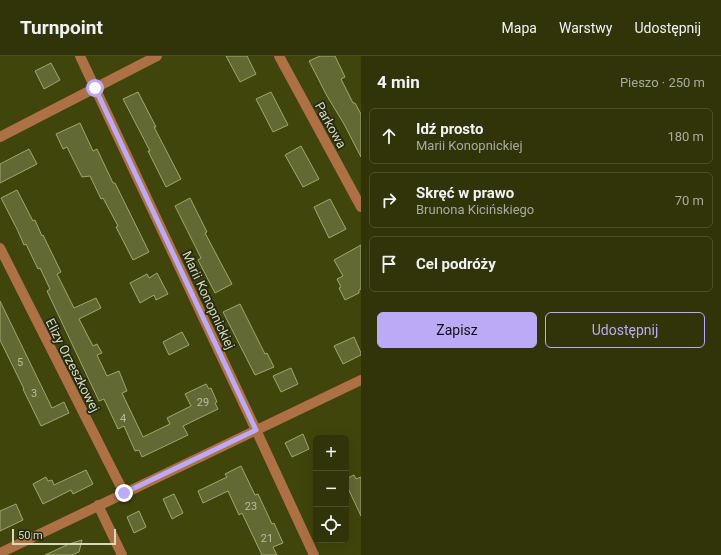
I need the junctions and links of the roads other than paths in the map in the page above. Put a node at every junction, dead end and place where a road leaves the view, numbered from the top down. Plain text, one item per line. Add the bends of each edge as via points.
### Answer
1 (80, 56) edge
2 (157, 56) edge
3 (279, 56) edge
4 (95, 88) junction
5 (0, 137) edge
6 (361, 207) edge
7 (0, 248) edge
8 (361, 380) edge
9 (256, 430) junction
10 (124, 493) junction
11 (98, 505) junction
12 (0, 553) edge
13 (122, 555) edge
14 (314, 555) edge

1 - 4 street, Marii Konopnickiej
2 - 4 street
3 - 6 street, Parkowa
4 - 5 street
4 - 9 street, Marii Konopnickiej
7 - 10 street, Elizy Orzeszkowej
8 - 9 street
9 - 10 street
9 - 14 street, Marii Konopnickiej
10 - 11 street
11 - 12 street
11 - 13 street

